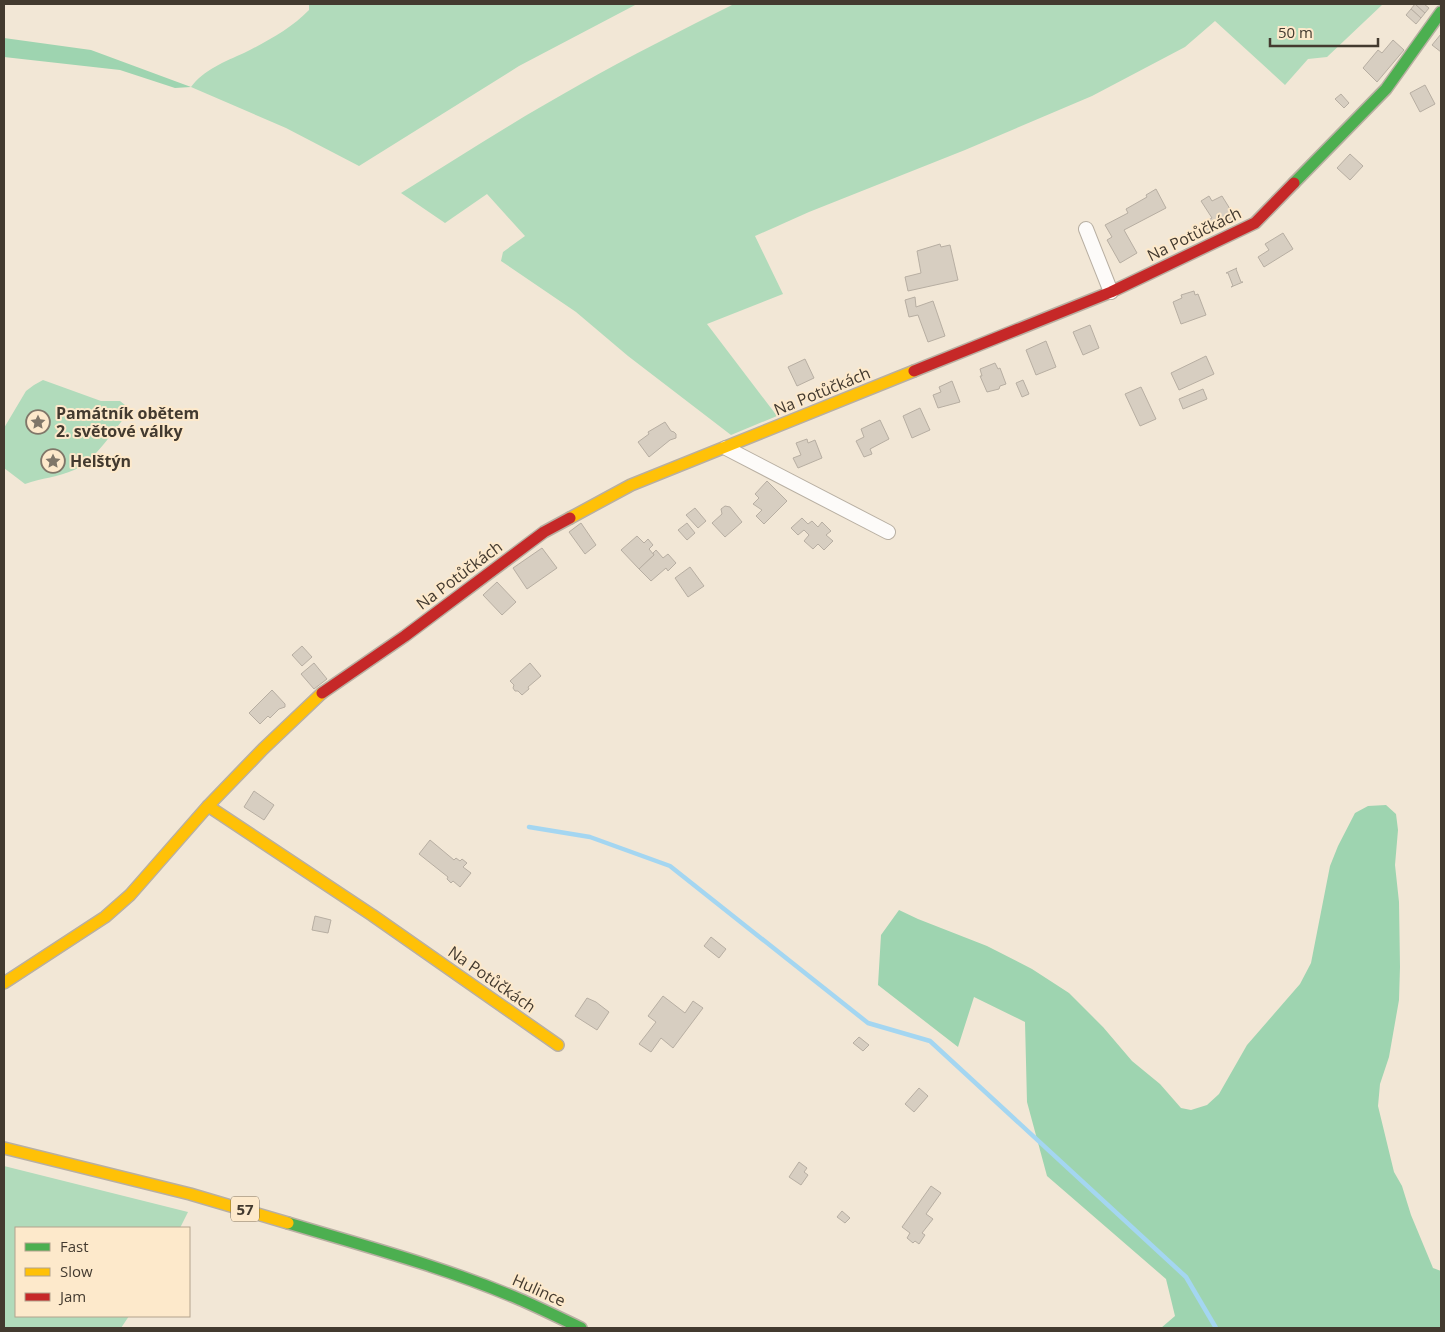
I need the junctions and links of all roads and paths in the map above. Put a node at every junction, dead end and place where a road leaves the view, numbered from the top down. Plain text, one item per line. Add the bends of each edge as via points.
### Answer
1 (1441, 12) edge
2 (1086, 229) dead end
3 (1111, 292) junction
4 (726, 448) junction
5 (888, 532) dead end
6 (208, 806) junction
7 (4, 983) edge
8 (558, 1045) dead end
9 (4, 1148) edge
10 (581, 1328) edge

1 - 3 street, Na Potůčkách via 1386,89 1255,223
2 - 3 street
3 - 4 street, Na Potůčkách
4 - 5 street
4 - 6 street, Na Potůčkách via 631,485 544,532 405,636 324,691
6 - 7 street, Na Potůčkách via 130,895 105,917
6 - 8 street, Na Potůčkách
9 - 10 street, Hulince / 57 via 190,1194 377,1249 482,1284

